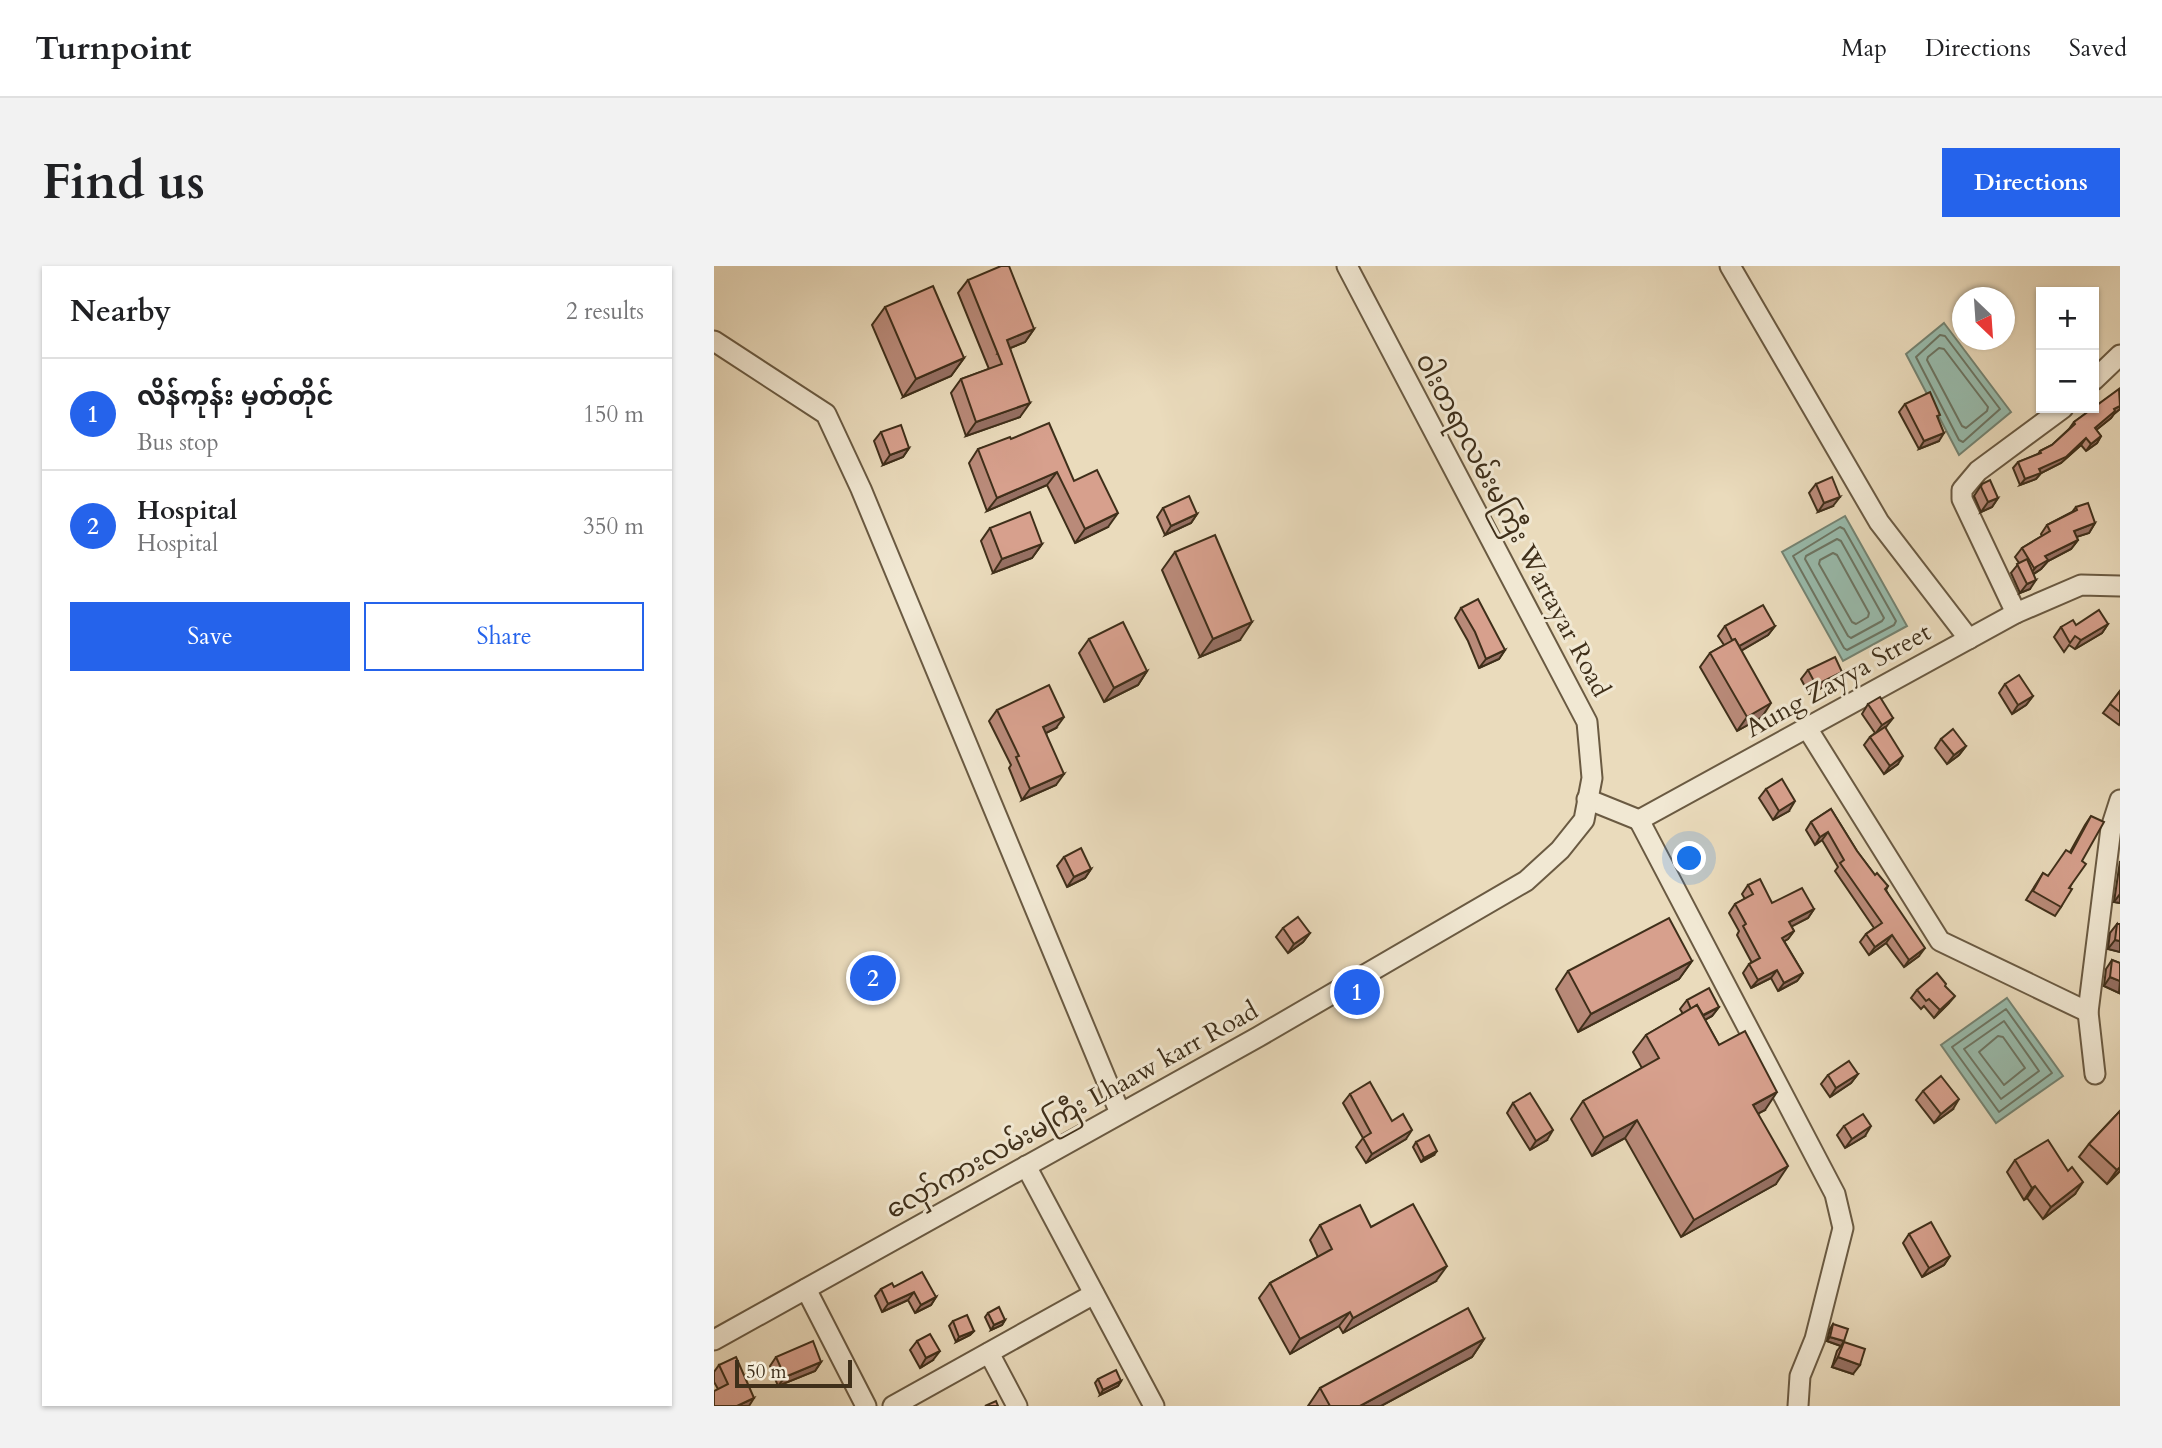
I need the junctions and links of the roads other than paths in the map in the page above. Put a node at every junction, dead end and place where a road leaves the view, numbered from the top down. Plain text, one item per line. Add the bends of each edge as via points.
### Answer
1 (1347, 266) edge
2 (1730, 266) edge
3 (714, 341) edge
4 (2120, 355) edge
5 (2099, 375) edge
6 (2057, 413) edge
7 (2120, 586) edge
8 (2016, 613) junction
9 (1969, 639) junction
10 (1807, 727) junction
11 (1587, 799) junction
12 (2120, 800) edge
13 (1584, 820) joint
14 (1639, 820) junction
15 (2088, 1012) junction
16 (2095, 1074) dead end
17 (1120, 1113) junction
18 (1026, 1166) junction
19 (806, 1289) junction
20 (1094, 1294) junction
21 (714, 1340) edge
22 (989, 1353) junction
23 (866, 1406) edge
24 (893, 1406) edge
25 (1017, 1406) edge
26 (1154, 1406) edge
27 (1798, 1406) edge

1 - 11 street, ဝါးတရာလမ်းမကြီး Wartayar Road via 1587,722 1592,778
2 - 9 street via 1879,522
3 - 17 street via 826,414
4 - 5 street
6 - 8 street via 1978,471 1962,490 1962,499
7 - 8 street, Aung Zayya Street via 2081,584
8 - 9 street, Aung Zayya Street
9 - 10 street, Aung Zayya Street
10 - 14 street, Aung Zayya Street
10 - 15 street via 1940,941
11 - 13 street, ဝါးတရာလမ်းမကြီး Wartayar Road
11 - 14 street
12 - 15 street via 2111,828
13 - 17 street, လှော်ကားလမ်းမကြီး Lhaaw karr Road via 1526,881
14 - 27 street via 1835,1194 1843,1228 1815,1339 1800,1376
15 - 16 street
17 - 18 street, လှော်ကားလမ်းမကြီး Lhaaw karr Road
18 - 19 street, လှော်ကားလမ်းမကြီး Lhaaw karr Road
18 - 20 street
19 - 21 street, လှော်ကားလမ်းမကြီး Lhaaw karr Road
19 - 23 street
20 - 22 street
20 - 26 street
22 - 24 street
22 - 25 street

